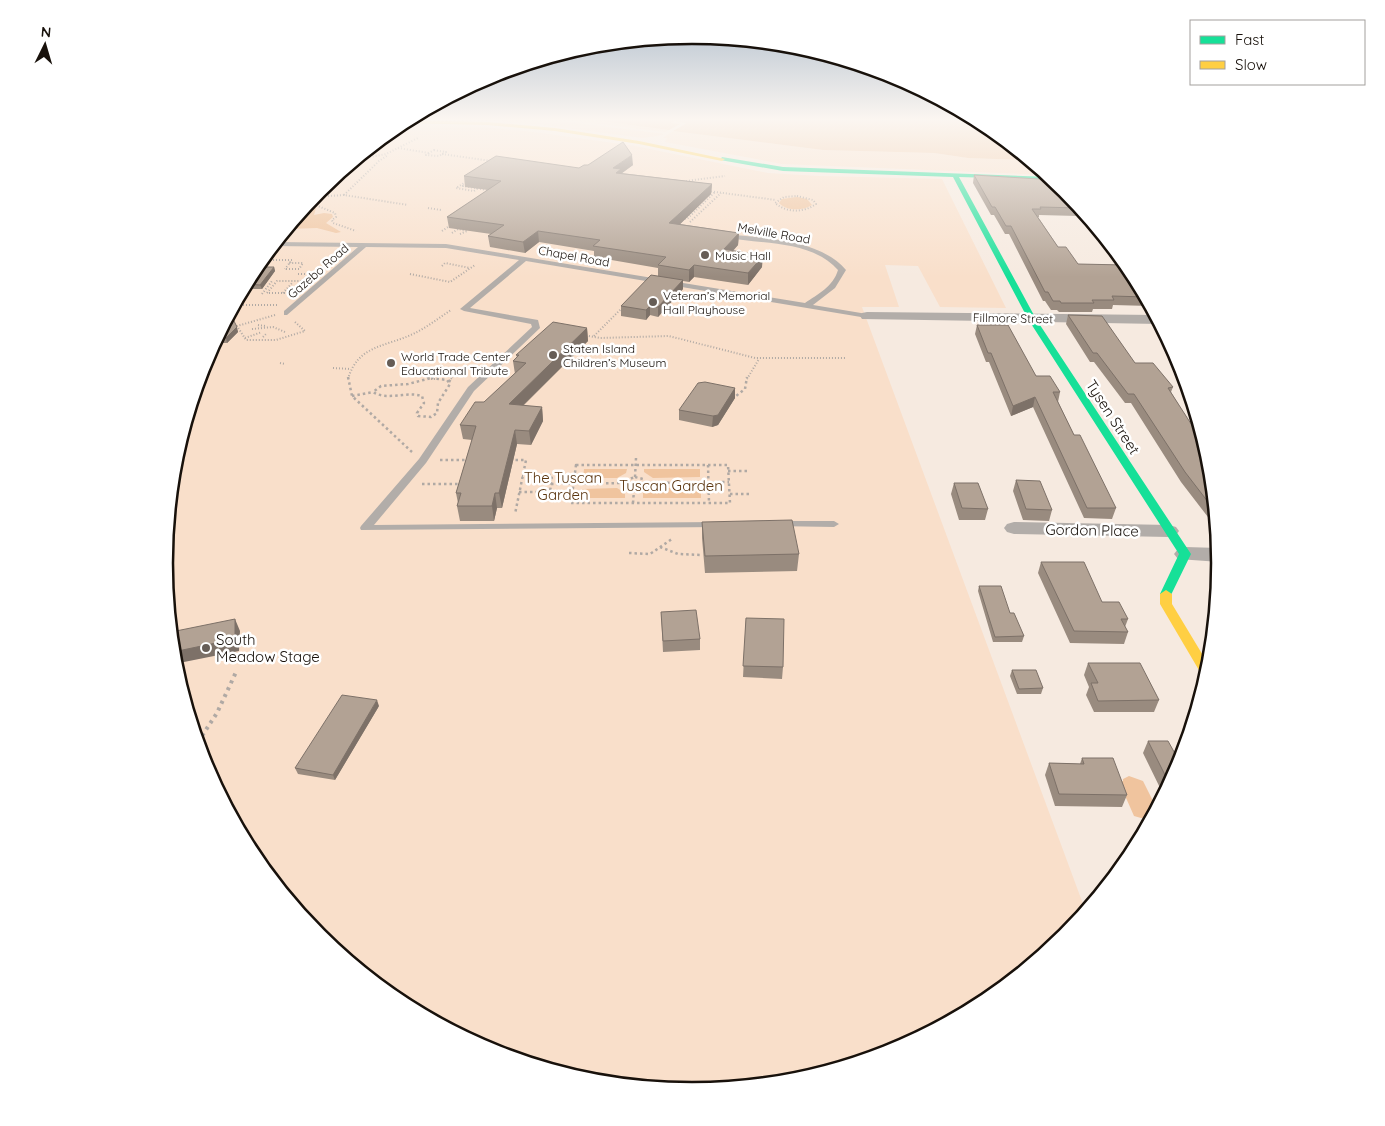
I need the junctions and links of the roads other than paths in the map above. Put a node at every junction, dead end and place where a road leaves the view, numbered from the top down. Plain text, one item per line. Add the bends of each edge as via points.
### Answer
1 (880, 172) edge
2 (954, 174) junction
3 (1041, 178) edge
4 (720, 236) edge
5 (283, 244) edge
6 (364, 245) junction
7 (525, 259) junction
8 (806, 306) junction
9 (290, 316) road end
10 (867, 316) joint
11 (1032, 319) junction
12 (1151, 320) edge
13 (768, 524) edge
14 (834, 524) dead end
15 (730, 525) edge
16 (1014, 528) dead end
17 (1169, 530) junction
18 (1185, 554) junction
19 (1212, 554) edge
20 (1202, 664) edge

1 - 2 main road
2 - 3 main road
2 - 11 main road, Tysen Street
4 - 8 lane, Melville Road via 799,247 833,259 842,270 838,280
5 - 6 lane, Chapel Road
6 - 7 lane, Chapel Road via 446,246
6 - 9 lane, Gazebo Road
7 - 8 lane, Chapel Road
7 - 15 lane via 464,309 534,322 536,328 471,389 423,461 365,528
8 - 10 lane, Chapel Road
10 - 11 street, Fillmore Street
11 - 12 street, Fillmore Street
11 - 17 main road, Tysen Street
13 - 14 lane
16 - 17 street, Gordon Place
17 - 18 main road, Tysen Street
18 - 19 street
18 - 20 main road via 1166,592 1166,604

